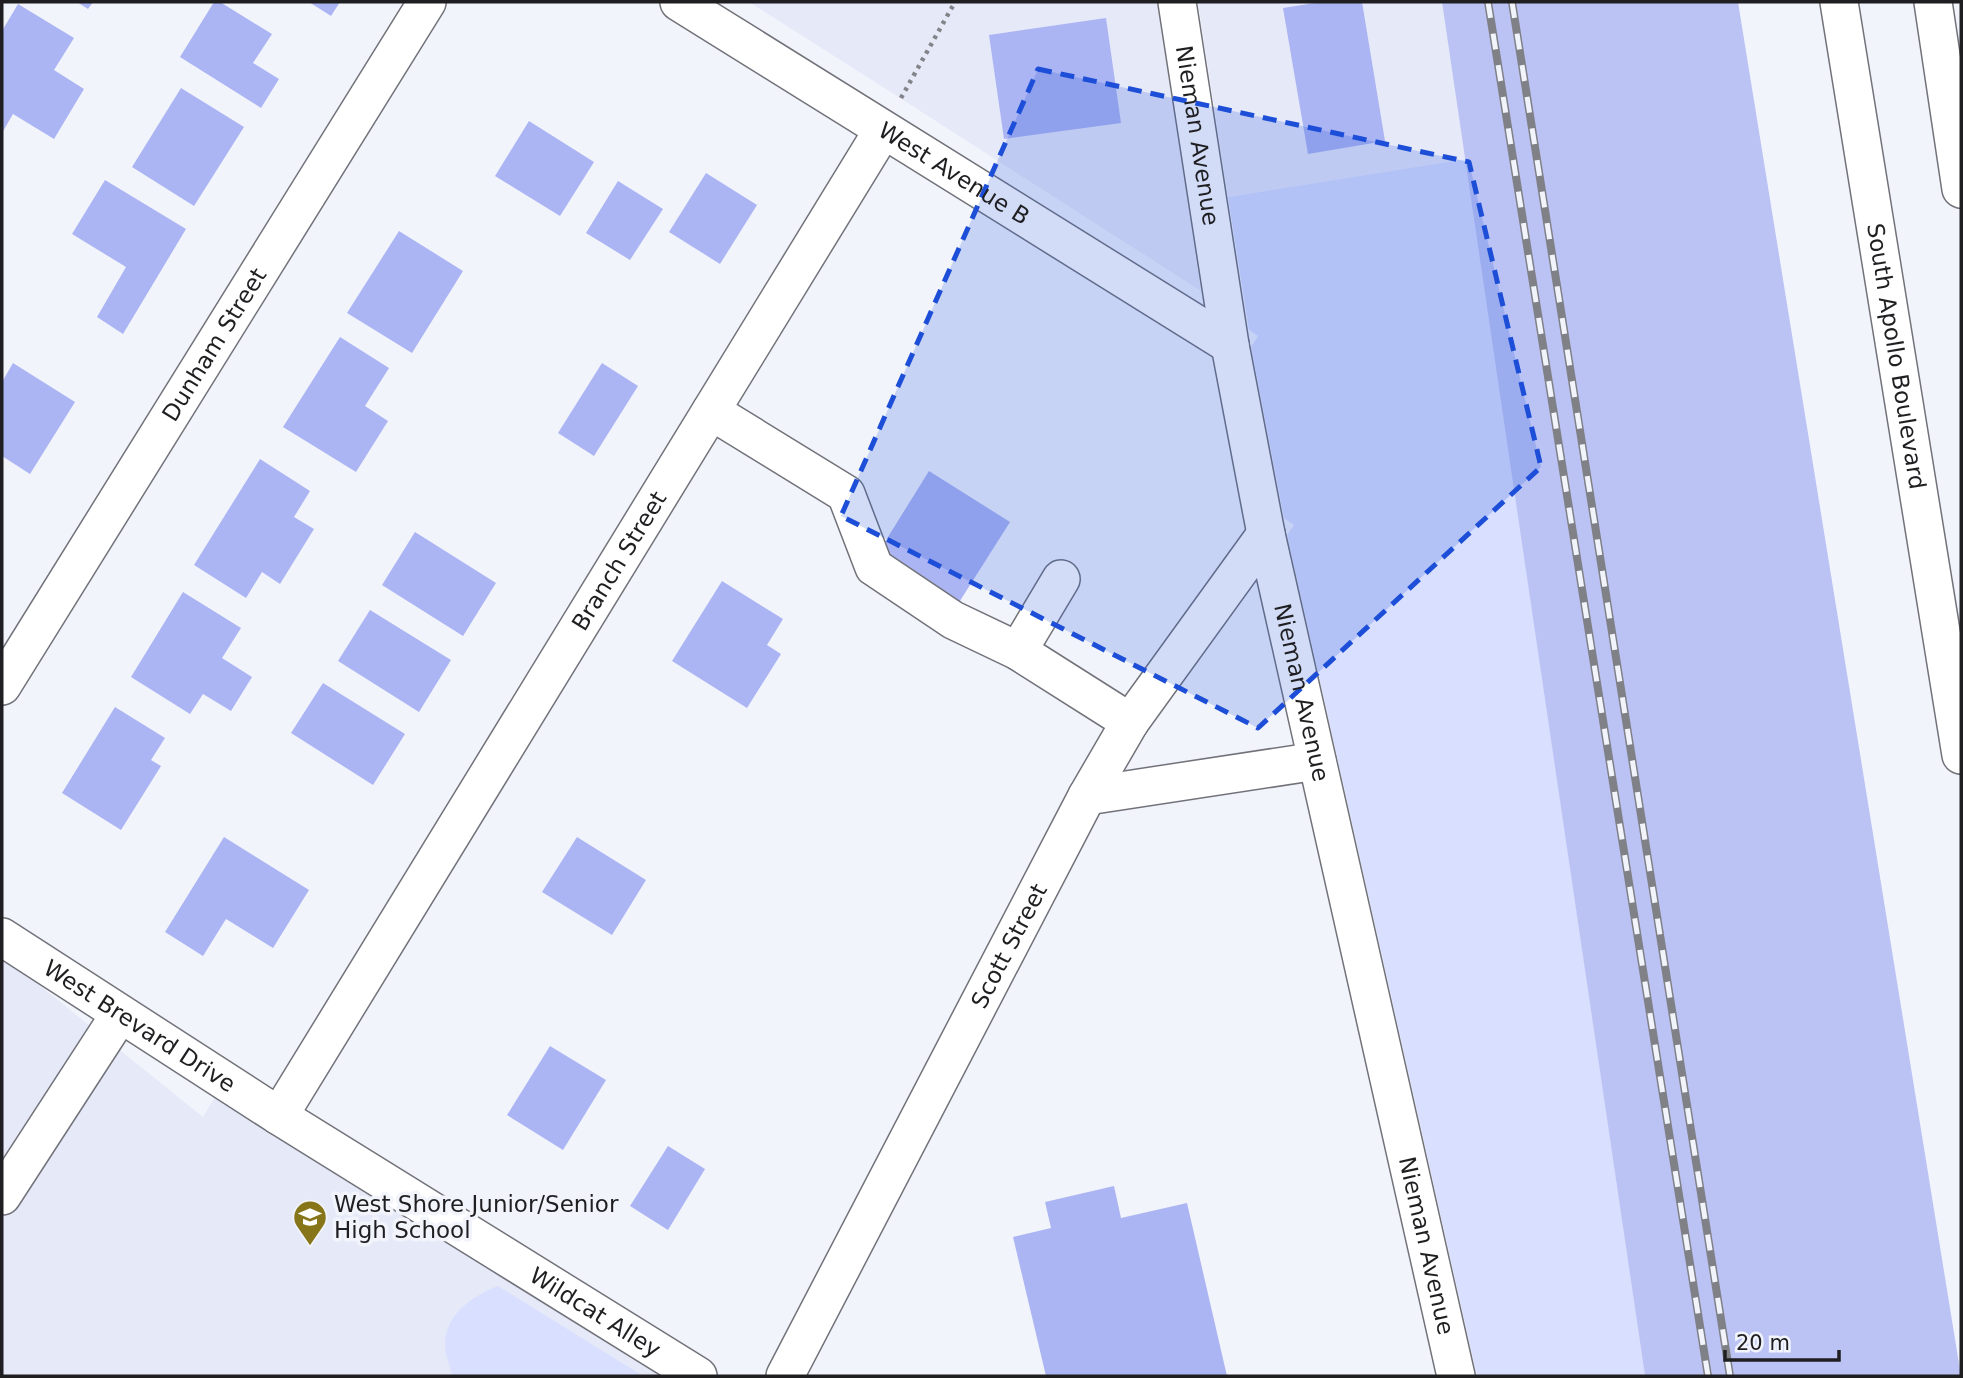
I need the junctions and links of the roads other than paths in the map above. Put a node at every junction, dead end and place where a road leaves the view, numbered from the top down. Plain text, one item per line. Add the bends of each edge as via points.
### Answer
1 (427, 2) edge
2 (679, 2) edge
3 (1177, 2) edge
4 (1839, 2) edge
5 (1933, 2) edge
6 (884, 130) junction
7 (1961, 189) edge
8 (1230, 345) junction
9 (711, 411) junction
10 (1266, 534) junction
11 (1061, 579) dead end
12 (1018, 650) junction
13 (2, 686) edge
14 (1130, 722) junction
15 (1961, 755) edge
16 (1317, 761) junction
17 (1087, 796) junction
18 (2, 937) edge
19 (120, 1014) junction
20 (279, 1116) junction
21 (2, 1196) edge
22 (698, 1376) edge
23 (785, 1376) edge
24 (1456, 1376) edge

1 - 13 street, Dunham Street
2 - 6 street, West Avenue B
3 - 8 street, Nieman Avenue
4 - 15 street, South Apollo Boulevard
5 - 7 street
6 - 8 street, West Avenue B
6 - 9 street, Branch Street
8 - 10 street, Nieman Avenue
9 - 12 street via 846,494 874,567 953,620
9 - 20 street, Branch Street
10 - 14 street, Scott Street
10 - 16 street, Nieman Avenue
11 - 12 street
12 - 14 street
14 - 17 street, Scott Street
16 - 17 street
16 - 24 street, Nieman Avenue
17 - 23 street, Scott Street
18 - 19 street, West Brevard Drive
19 - 20 street, West Brevard Drive
19 - 21 street
20 - 22 street, Wildcat Alley

